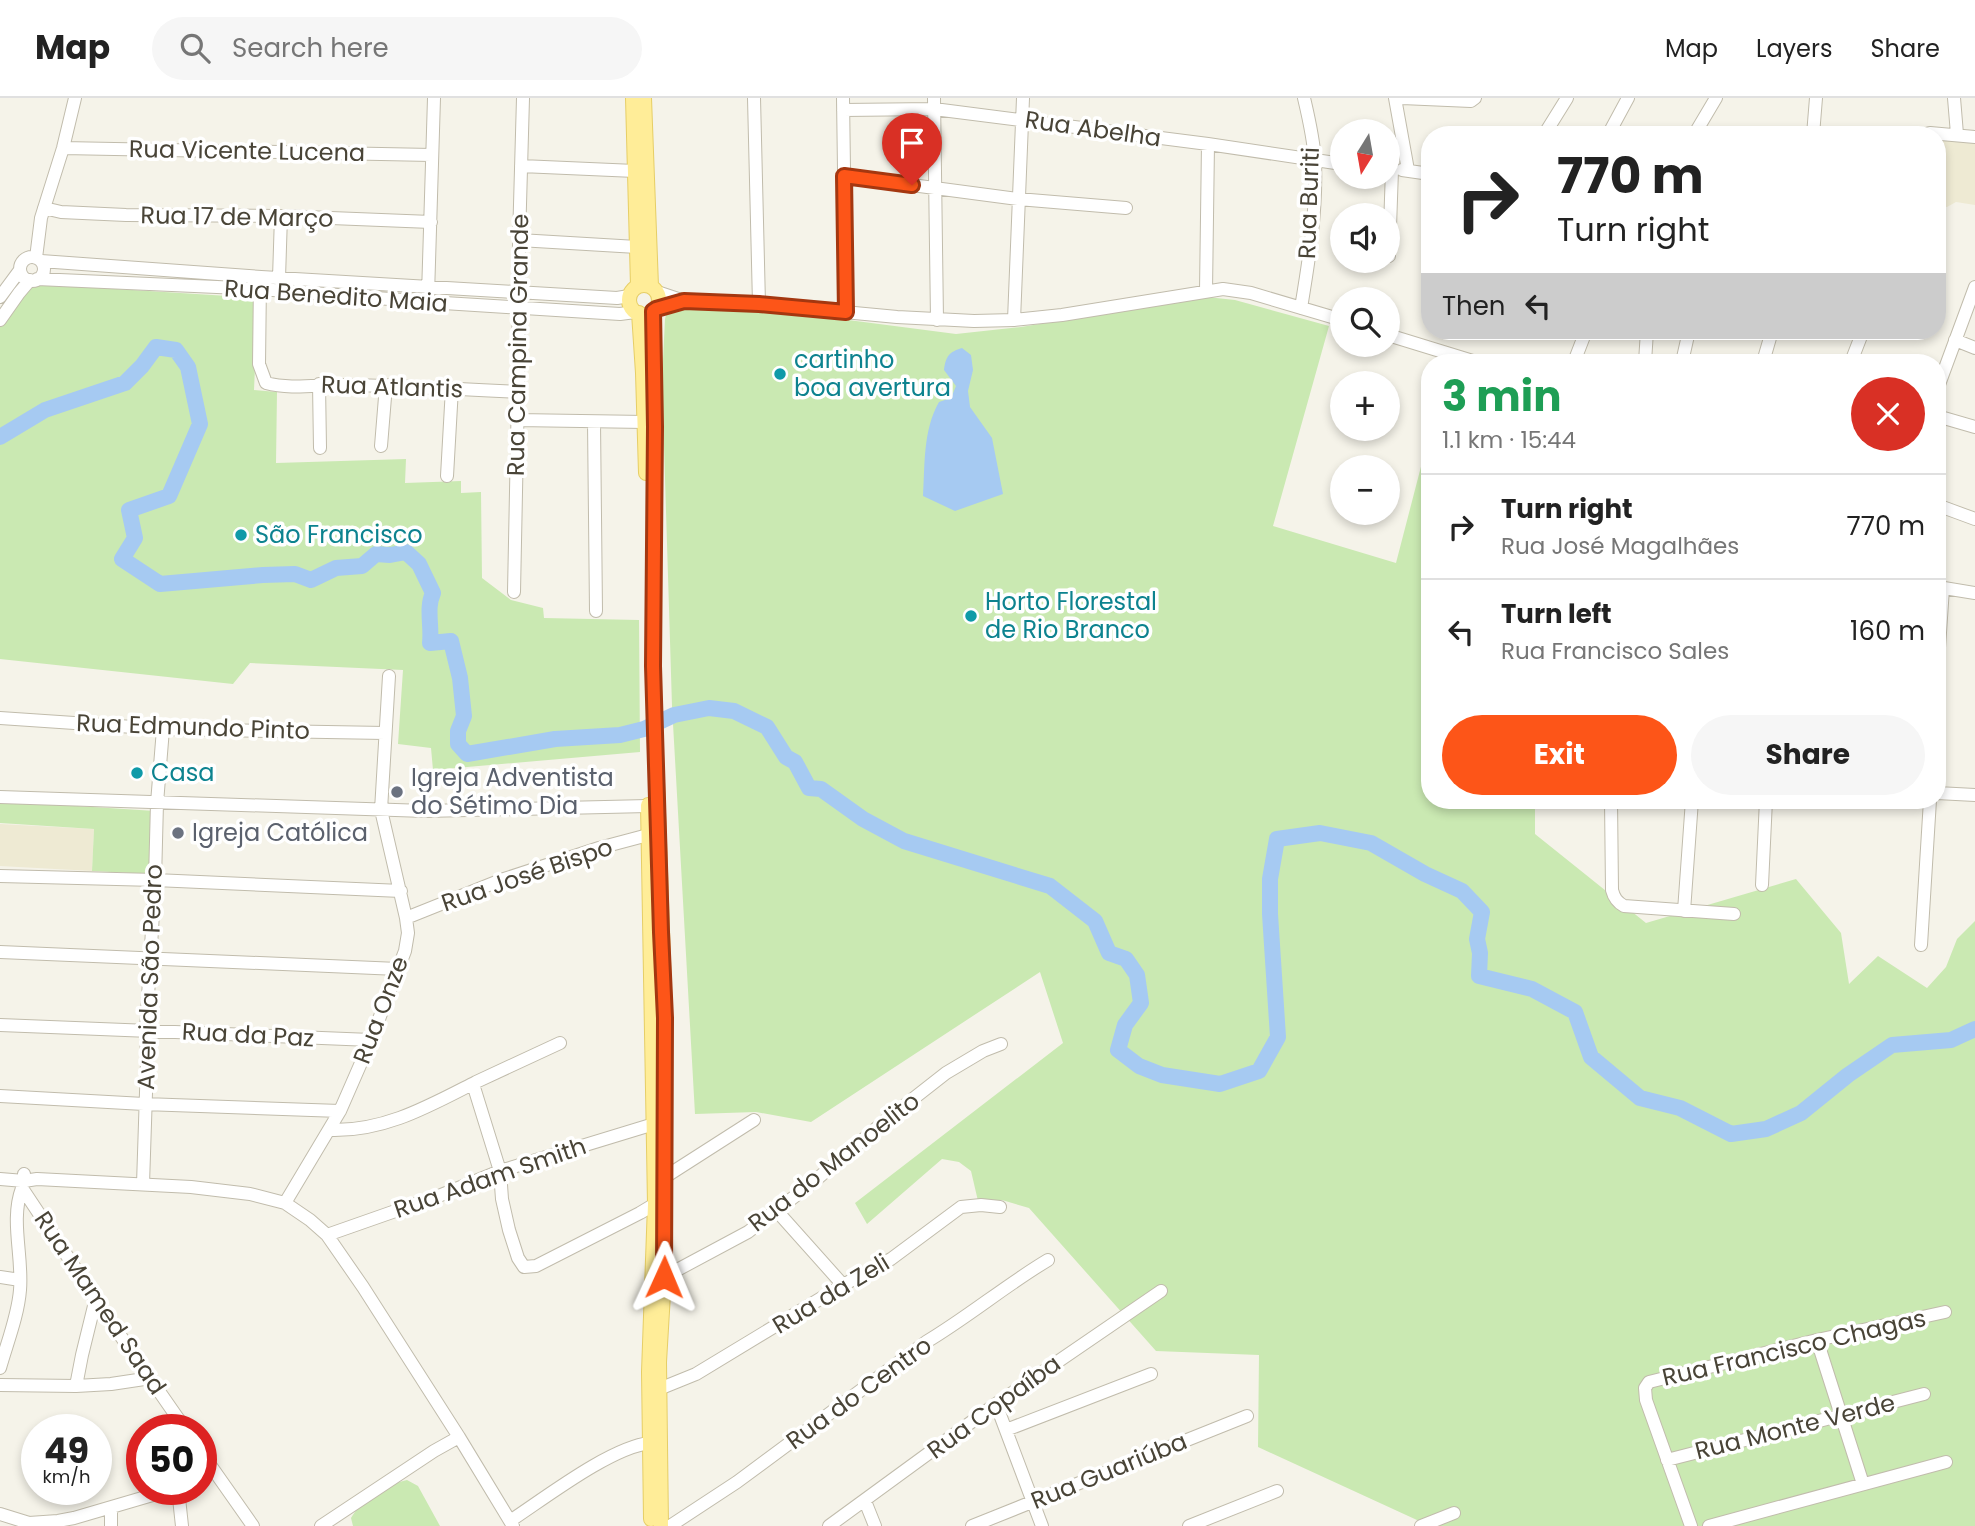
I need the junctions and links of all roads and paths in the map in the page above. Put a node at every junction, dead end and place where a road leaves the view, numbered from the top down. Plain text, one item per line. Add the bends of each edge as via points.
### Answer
1 (75, 98) edge
2 (434, 98) edge
3 (523, 98) edge
4 (633, 98) edge
5 (644, 98) edge
6 (754, 98) edge
7 (1024, 98) edge
8 (1304, 98) edge
9 (1395, 98) edge
10 (1402, 98) edge
11 (1475, 98) edge
12 (1567, 98) edge
13 (1628, 98) edge
14 (1716, 98) edge
15 (1816, 98) edge
16 (1954, 98) edge
17 (843, 104) edge
18 (934, 104) edge
19 (1023, 120) junction
20 (1550, 126) edge
21 (1613, 126) edge
22 (1700, 126) edge
23 (1814, 126) edge
24 (1946, 134) edge
25 (1957, 134) junction
26 (1975, 136) edge
27 (1208, 144) junction
28 (63, 148) junction
29 (432, 155) junction
30 (1315, 160) junction
31 (1330, 162) edge
32 (521, 166) junction
33 (1400, 170) edge
34 (1408, 170) junction
35 (635, 171) junction
36 (1421, 172) edge
37 (844, 176) junction
38 (935, 188) junction
39 (1018, 199) junction
40 (1126, 208) dead end
41 (43, 213) junction
42 (281, 216) junction
43 (431, 222) junction
44 (519, 240) junction
45 (637, 247) junction
46 (30, 262) junction
47 (279, 278) junction
48 (34, 279) junction
49 (4, 282) edge
50 (260, 283) junction
51 (1975, 287) edge
52 (429, 288) junction
53 (644, 290) junction
54 (1206, 290) junction
55 (519, 293) junction
56 (0, 297) edge
57 (684, 301) junction
58 (428, 302) junction
59 (759, 304) junction
60 (1301, 307) junction
61 (518, 308) junction
62 (646, 311) junction
63 (846, 312) junction
64 (1330, 316) edge
65 (0, 320) edge
66 (937, 320) junction
67 (1014, 320) junction
68 (1400, 339) edge
69 (1955, 340) junction
70 (1975, 348) edge
71 (1450, 354) edge
72 (1946, 365) edge
73 (319, 384) junction
74 (386, 386) junction
75 (452, 388) junction
76 (518, 392) junction
77 (1946, 419) edge
78 (517, 420) junction
79 (594, 422) junction
80 (645, 422) junction
81 (1975, 427) edge
82 (381, 446) dead end
83 (320, 448) dead end
84 (447, 476) dead end
85 (1946, 508) edge
86 (1975, 519) edge
87 (1946, 588) edge
88 (514, 592) dead end
89 (1975, 593) edge
90 (596, 611) dead end
91 (650, 666) junction
92 (389, 676) dead end
93 (0, 718) edge
94 (163, 729) junction
95 (385, 733) junction
96 (651, 733) junction
97 (1946, 793) edge
98 (1975, 795) edge
99 (0, 797) edge
100 (157, 803) junction
101 (648, 807) junction
102 (1611, 809) edge
103 (1691, 809) edge
104 (1766, 809) edge
105 (1929, 809) edge
106 (382, 810) junction
107 (648, 835) junction
108 (0, 876) edge
109 (155, 880) junction
110 (1762, 885) dead end
111 (401, 891) junction
112 (1684, 911) junction
113 (1734, 914) dead end
114 (407, 918) junction
115 (1921, 945) dead end
116 (0, 951) edge
117 (150, 958) junction
118 (398, 969) junction
119 (0, 1025) edge
120 (146, 1030) junction
121 (371, 1040) junction
122 (559, 1043) dead end
123 (1001, 1044) dead end
124 (473, 1084) junction
125 (0, 1096) edge
126 (145, 1104) junction
127 (340, 1111) junction
128 (754, 1120) dead end
129 (654, 1124) junction
130 (329, 1130) junction
131 (0, 1171) edge
132 (500, 1171) junction
133 (665, 1177) junction
134 (0, 1179) edge
135 (23, 1181) junction
136 (143, 1184) junction
137 (285, 1203) junction
138 (654, 1203) junction
139 (1000, 1207) dead end
140 (776, 1210) junction
141 (327, 1236) junction
142 (1048, 1260) dead end
143 (0, 1276) edge
144 (664, 1277) junction
145 (20, 1280) junction
146 (844, 1285) junction
147 (1161, 1291) dead end
148 (96, 1298) junction
149 (1945, 1312) dead end
150 (1817, 1340) junction
151 (0, 1368) edge
152 (1152, 1374) dead end
153 (151, 1378) junction
154 (0, 1385) edge
155 (76, 1386) junction
156 (660, 1390) junction
157 (1924, 1394) dead end
158 (996, 1404) junction
159 (175, 1414) edge
160 (1842, 1415) junction
161 (1247, 1416) dead end
162 (1006, 1430) junction
163 (459, 1437) junction
164 (650, 1443) junction
165 (1667, 1460) junction
166 (1946, 1462) dead end
167 (217, 1475) edge
168 (1863, 1484) junction
169 (1277, 1491) dead end
170 (865, 1501) junction
171 (1033, 1502) junction
172 (126, 1503) edge
173 (180, 1505) edge
174 (111, 1507) junction
175 (1454, 1513) dead end
176 (0, 1514) edge
177 (511, 1523) edge
178 (29, 1524) edge
179 (111, 1526) edge
180 (183, 1526) edge
181 (253, 1526) edge
182 (321, 1526) edge
183 (652, 1526) edge
184 (661, 1526) edge
185 (670, 1526) edge
186 (829, 1526) edge
187 (875, 1526) edge
188 (972, 1526) edge
189 (1042, 1526) edge
190 (1189, 1526) edge
191 (1422, 1526) edge
192 (1691, 1526) edge
193 (1709, 1526) edge

1 - 28 street
2 - 29 street
3 - 32 street, Rua Campina Grande
4 - 35 main road
5 - 53 main road
6 - 59 street
7 - 19 street
8 - 30 street, Rua Buriti
9 - 34 street
10 - 11 street
12 - 20 street
13 - 21 street
14 - 22 street
15 - 23 street
16 - 25 street
17 - 18 street, Rua Abelha
17 - 37 street
18 - 19 street, Rua Abelha
18 - 38 street
19 - 27 street, Rua Abelha
19 - 39 street
24 - 25 street
25 - 26 street
27 - 30 street, Rua Abelha
27 - 54 street
28 - 29 street, Rua Vicente Lucena
28 - 41 street
29 - 43 street
30 - 31 street, Rua Abelha
30 - 60 street, Rua Buriti via 1309,262
32 - 35 street
32 - 44 street, Rua Campina Grande
33 - 34 street
34 - 36 street
35 - 45 main road
37 - 38 street
37 - 63 street
38 - 39 street
38 - 66 street
39 - 40 street
39 - 67 street
41 - 42 street, Rua 17 de Março
41 - 46 street
42 - 43 street, Rua 17 de Março
42 - 47 street
43 - 52 street
44 - 45 street
44 - 55 street, Rua Campina Grande
45 - 53 main road
46 - 48 street via 23,276
46 - 48 street via 44,269
46 - 49 street
46 - 50 street, Rua Benedito Maia
47 - 50 street, Rua Benedito Maia
47 - 52 street, Rua Benedito Maia
48 - 50 street, Rua Benedito Maia
48 - 65 street
49 - 56 street
50 - 58 street, Rua Benedito Maia
50 - 73 street, Rua Atlantis via 259,364 266,383
51 - 69 street
52 - 55 street, Rua Benedito Maia
52 - 58 street
53 - 55 street, Rua Benedito Maia via 617,298
53 - 57 street, Rua Benedito Maia
53 - 62 main road via 659,300
53 - 62 main road via 631,308
54 - 60 street via 1242,292
54 - 67 street
55 - 61 street, Rua Campina Grande
57 - 59 street
57 - 62 street, Rua Benedito Maia
58 - 61 street, Rua Benedito Maia
59 - 63 street
60 - 64 street
61 - 62 street, Rua Benedito Maia via 620,314
61 - 76 street, Rua Campina Grande
62 - 80 main road
62 - 91 main road via 655,427
63 - 66 street
66 - 67 street
68 - 71 street
69 - 70 street
69 - 72 street
73 - 74 street, Rua Atlantis
73 - 83 street
74 - 75 street, Rua Atlantis
74 - 82 street
75 - 76 street, Rua Atlantis
75 - 84 street
76 - 78 street, Rua Campina Grande
77 - 81 street
78 - 79 street
78 - 88 street, Rua Campina Grande
79 - 80 street
79 - 90 street
80 - 91 main road
85 - 86 street
87 - 89 street
91 - 96 main road
92 - 95 street, Rua Onze
93 - 94 street, Rua Edmundo Pinto
94 - 95 street, Rua Edmundo Pinto
94 - 100 street, Avenida São Pedro
95 - 106 street, Rua Onze
96 - 101 main road
96 - 133 main road via 665,1018
97 - 98 street
99 - 100 street
100 - 106 street
100 - 109 street, Avenida São Pedro
101 - 106 street
101 - 107 main road
102 - 112 street via 1614,897 1625,906
103 - 112 street
104 - 110 street
105 - 115 street
106 - 111 street, Rua Onze
107 - 114 street, Rua José Bispo via 501,880
107 - 129 main road
108 - 109 street
109 - 111 street
109 - 117 street, Avenida São Pedro
111 - 114 street, Rua Onze
112 - 113 street
114 - 118 street, Rua Onze via 407,942
116 - 117 street
117 - 118 street
117 - 120 street, Avenida São Pedro
118 - 121 street, Rua Onze
119 - 120 street, Rua da Paz
120 - 121 street, Rua da Paz
120 - 126 street, Avenida São Pedro
121 - 127 street, Rua Onze
122 - 124 street
123 - 140 street, Rua do Manoelito via 946,1073
124 - 130 street via 393,1121 365,1129
124 - 132 street
125 - 126 street
126 - 127 street
126 - 136 street, Avenida São Pedro
127 - 130 street, Rua Onze
128 - 133 street
129 - 132 street, Rua Adam Smith
129 - 138 main road
130 - 137 street, Rua Onze
131 - 135 street
132 - 138 street via 504,1209 524,1267 536,1266
132 - 141 street, Rua Adam Smith
133 - 144 main road
134 - 135 street
135 - 136 street
135 - 145 street via 17,1205
135 - 148 street, Rua Mamed Saad
136 - 137 street via 250,1194
137 - 141 street
138 - 164 main road
139 - 146 street, Rua da Zeli via 961,1207 891,1259
140 - 144 street, Rua do Manoelito via 748,1232
140 - 146 street
141 - 163 street
142 - 185 street, Rua do Centro
143 - 145 street
144 - 156 main road
145 - 151 street
146 - 156 street, Rua da Zeli via 696,1374
147 - 158 street, Rua Copaíba
148 - 153 street, Rua Mamed Saad
148 - 155 street
149 - 150 street, Rua Francisco Chagas
150 - 160 street
150 - 165 street, Rua Francisco Chagas via 1649,1382 1646,1400
152 - 162 street
153 - 155 street
153 - 159 street, Rua Mamed Saad
154 - 155 street
156 - 184 main road
157 - 160 street, Rua Monte Verde
158 - 162 street
158 - 170 street, Rua Copaíba
160 - 165 street, Rua Monte Verde
160 - 168 street
161 - 171 street, Rua Guariúba
162 - 171 street
163 - 177 street
163 - 182 street
164 - 177 street via 605,1460
164 - 183 main road
165 - 192 street
166 - 168 street
167 - 181 street
168 - 193 street
169 - 190 street
170 - 186 street, Rua Copaíba
170 - 187 street
171 - 188 street, Rua Guariúba
171 - 189 street
172 - 174 street
173 - 180 street
174 - 178 street
174 - 179 street
175 - 191 street
176 - 178 street

